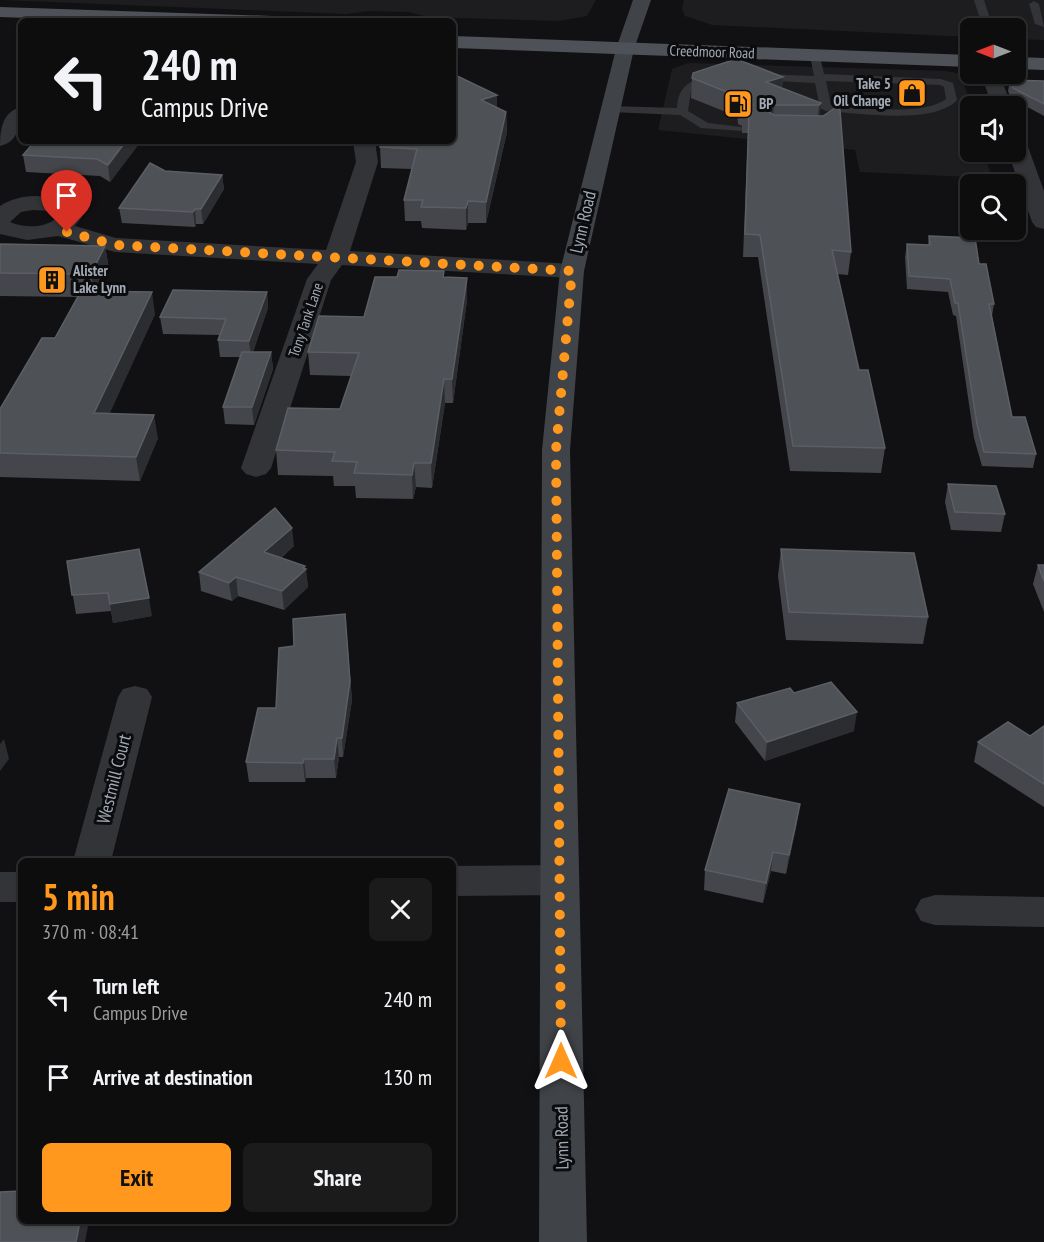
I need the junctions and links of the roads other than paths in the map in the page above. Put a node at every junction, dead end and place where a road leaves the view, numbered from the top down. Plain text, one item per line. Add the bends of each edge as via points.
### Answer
1 (642, 0) edge
2 (979, 0) edge
3 (1034, 4) dead end
4 (0, 12) edge
5 (182, 18) edge
6 (985, 18) edge
7 (1044, 24) edge
8 (0, 26) edge
9 (18, 27) edge
10 (456, 27) edge
11 (627, 41) junction
12 (456, 42) edge
13 (960, 45) edge
14 (1026, 47) edge
15 (1044, 48) edge
16 (815, 56) junction
17 (960, 61) edge
18 (1026, 63) edge
19 (1044, 64) edge
20 (727, 76) edge
21 (745, 77) edge
22 (820, 79) junction
23 (911, 87) junction
24 (929, 88) junction
25 (826, 108) junction
26 (609, 109) junction
27 (934, 109) junction
28 (912, 111) junction
29 (682, 112) junction
30 (18, 117) edge
31 (828, 122) edge
32 (738, 129) edge
33 (0, 140) edge
34 (364, 144) edge
35 (1022, 162) edge
36 (3, 213) edge
37 (1044, 222) edge
38 (336, 257) junction
39 (572, 271) junction
40 (256, 468) dead end
41 (135, 697) dead end
42 (93, 858) edge
43 (559, 880) junction
44 (456, 881) edge
45 (0, 887) edge
46 (18, 887) edge
47 (935, 910) dead end
48 (1044, 912) edge
49 (563, 1242) edge

1 - 11 main road, Lynn Road
2 - 6 lane
3 - 7 lane via 1040,24
4 - 5 main road
8 - 9 main road
10 - 11 main road, Creedmoor Road
11 - 12 main road, Creedmoor Road
11 - 13 main road, Creedmoor Road
11 - 16 main road, Creedmoor Road
11 - 26 main road, Lynn Road
14 - 15 main road
16 - 17 main road, Creedmoor Road
16 - 22 lane
18 - 19 main road
20 - 29 lane via 695,82 686,88
21 - 22 lane
22 - 23 lane
22 - 25 lane
23 - 24 lane
23 - 28 lane
24 - 27 lane
24 - 27 lane via 949,85 950,104
25 - 28 lane
25 - 31 lane
26 - 29 lane
26 - 39 main road, Lynn Road
27 - 28 lane
29 - 32 lane via 705,126
30 - 33 street
34 - 38 street, Tony Tank Lane via 367,162
35 - 37 street
36 - 38 street via 38,203 62,206 71,217 56,228 116,245
38 - 39 street
38 - 40 street, Tony Tank Lane via 319,279
39 - 43 main road, Lynn Road via 556,450
41 - 42 street, Westmill Court
43 - 44 street
43 - 49 main road, Lynn Road
45 - 46 street
47 - 48 street

